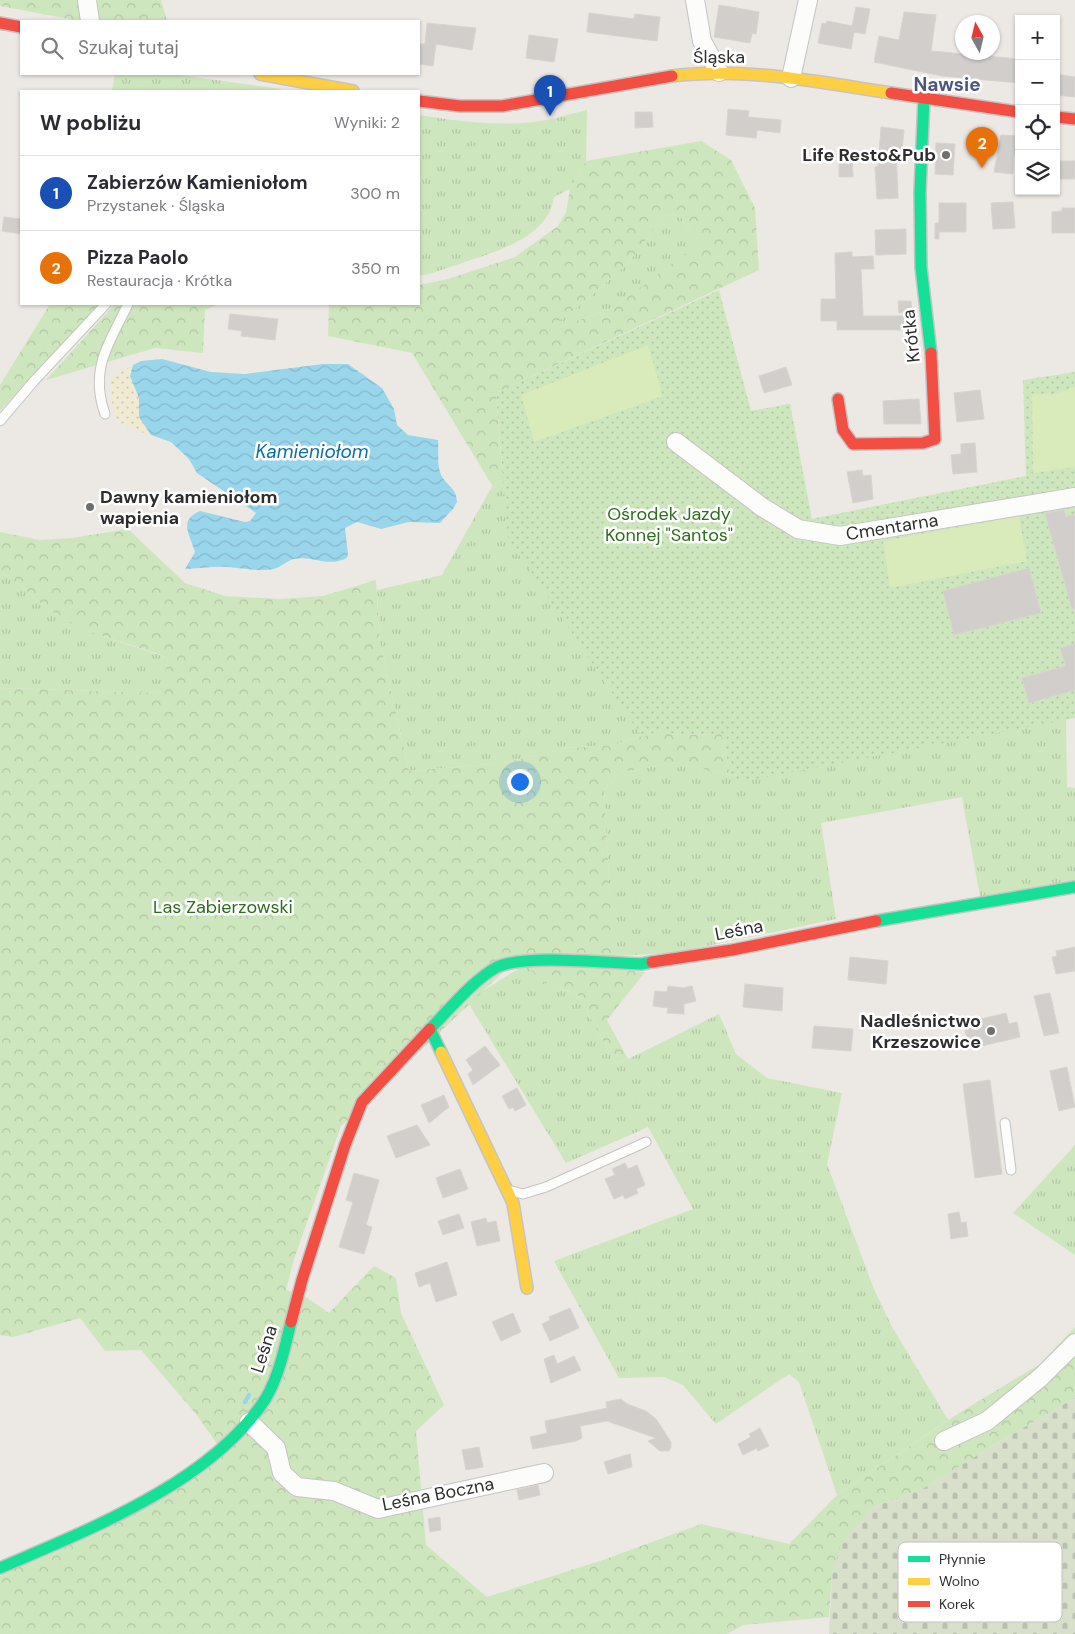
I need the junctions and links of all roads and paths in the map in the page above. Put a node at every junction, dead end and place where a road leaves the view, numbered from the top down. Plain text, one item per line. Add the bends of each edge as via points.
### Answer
1 (88, 0) edge
2 (695, 0) edge
3 (808, 0) edge
4 (90, 20) edge
5 (0, 23) edge
6 (20, 27) edge
7 (719, 72) junction
8 (263, 75) edge
9 (791, 78) junction
10 (292, 86) edge
11 (341, 90) edge
12 (924, 97) junction
13 (420, 102) edge
14 (1015, 111) edge
15 (1060, 117) edge
16 (1075, 119) edge
17 (105, 305) edge
18 (128, 305) edge
19 (838, 399) dead end
20 (106, 414) dead end
21 (0, 421) edge
22 (676, 442) dead end
23 (1075, 497) edge
24 (1075, 887) edge
25 (430, 1029) junction
26 (1005, 1123) dead end
27 (646, 1142) dead end
28 (1011, 1170) dead end
29 (507, 1190) junction
30 (527, 1288) dead end
31 (1075, 1343) edge
32 (250, 1422) junction
33 (944, 1441) dead end
34 (544, 1473) dead end
35 (0, 1568) edge

1 - 4 street
2 - 7 street via 702,41
3 - 9 street
5 - 6 street
7 - 9 street, Śląska
7 - 13 street, Śląska via 639,80 568,96 501,106
8 - 10 street
9 - 12 street, Śląska
10 - 11 street
12 - 14 street, Śląska
12 - 19 street, Krótka via 921,267 935,438 923,443 853,444 845,439
15 - 16 street
17 - 21 lane
18 - 20 lane via 103,358 98,378 99,395
22 - 23 street, Cmentarna via 762,507 798,529 840,536
24 - 25 street, Leśna via 641,964 521,960 498,967 483,977
25 - 29 street
25 - 32 street, Leśna via 362,1102 310,1254 283,1356 266,1396
26 - 28 lane
27 - 29 lane via 524,1194
29 - 30 street via 513,1203
31 - 33 street via 1041,1377 987,1421
32 - 34 street, Leśna Boczna via 276,1448 282,1473 297,1487 334,1491 378,1508
32 - 35 street, Leśna via 210,1458 148,1499

